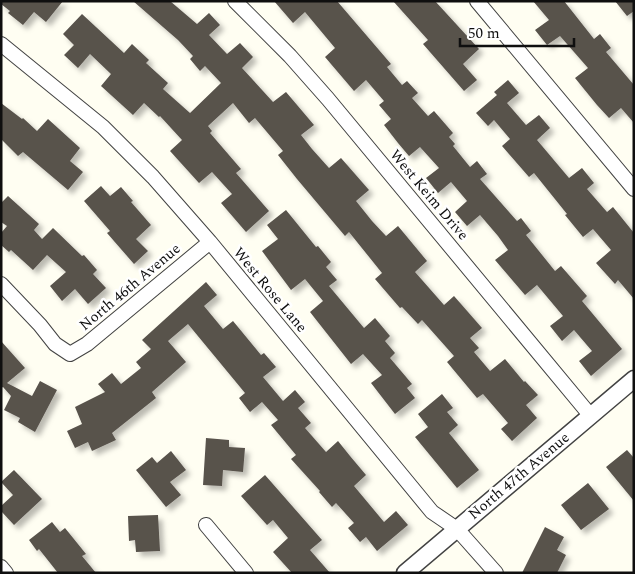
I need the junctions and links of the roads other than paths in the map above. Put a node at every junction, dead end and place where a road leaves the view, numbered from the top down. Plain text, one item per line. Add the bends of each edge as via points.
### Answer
1 (236, 1) edge
2 (477, 1) edge
3 (1, 44) edge
4 (634, 189) edge
5 (210, 242) junction
6 (3, 289) edge
7 (634, 379) edge
8 (590, 415) junction
9 (206, 525) dead end
10 (457, 529) junction
11 (1, 566) edge
12 (6, 573) edge
13 (246, 573) edge
14 (405, 573) edge
15 (496, 573) edge

1 - 8 street, West Keim Drive via 328,99
2 - 4 street
3 - 5 street, West Rose Lane via 103,127 154,177
5 - 6 street, North 46th Avenue via 87,344 70,354 55,344
5 - 10 street, West Rose Lane via 432,512
7 - 8 street, North 47th Avenue
8 - 10 street, North 47th Avenue
9 - 13 street
10 - 14 street, North 47th Avenue
10 - 15 street, West Rose Lane
11 - 12 street

